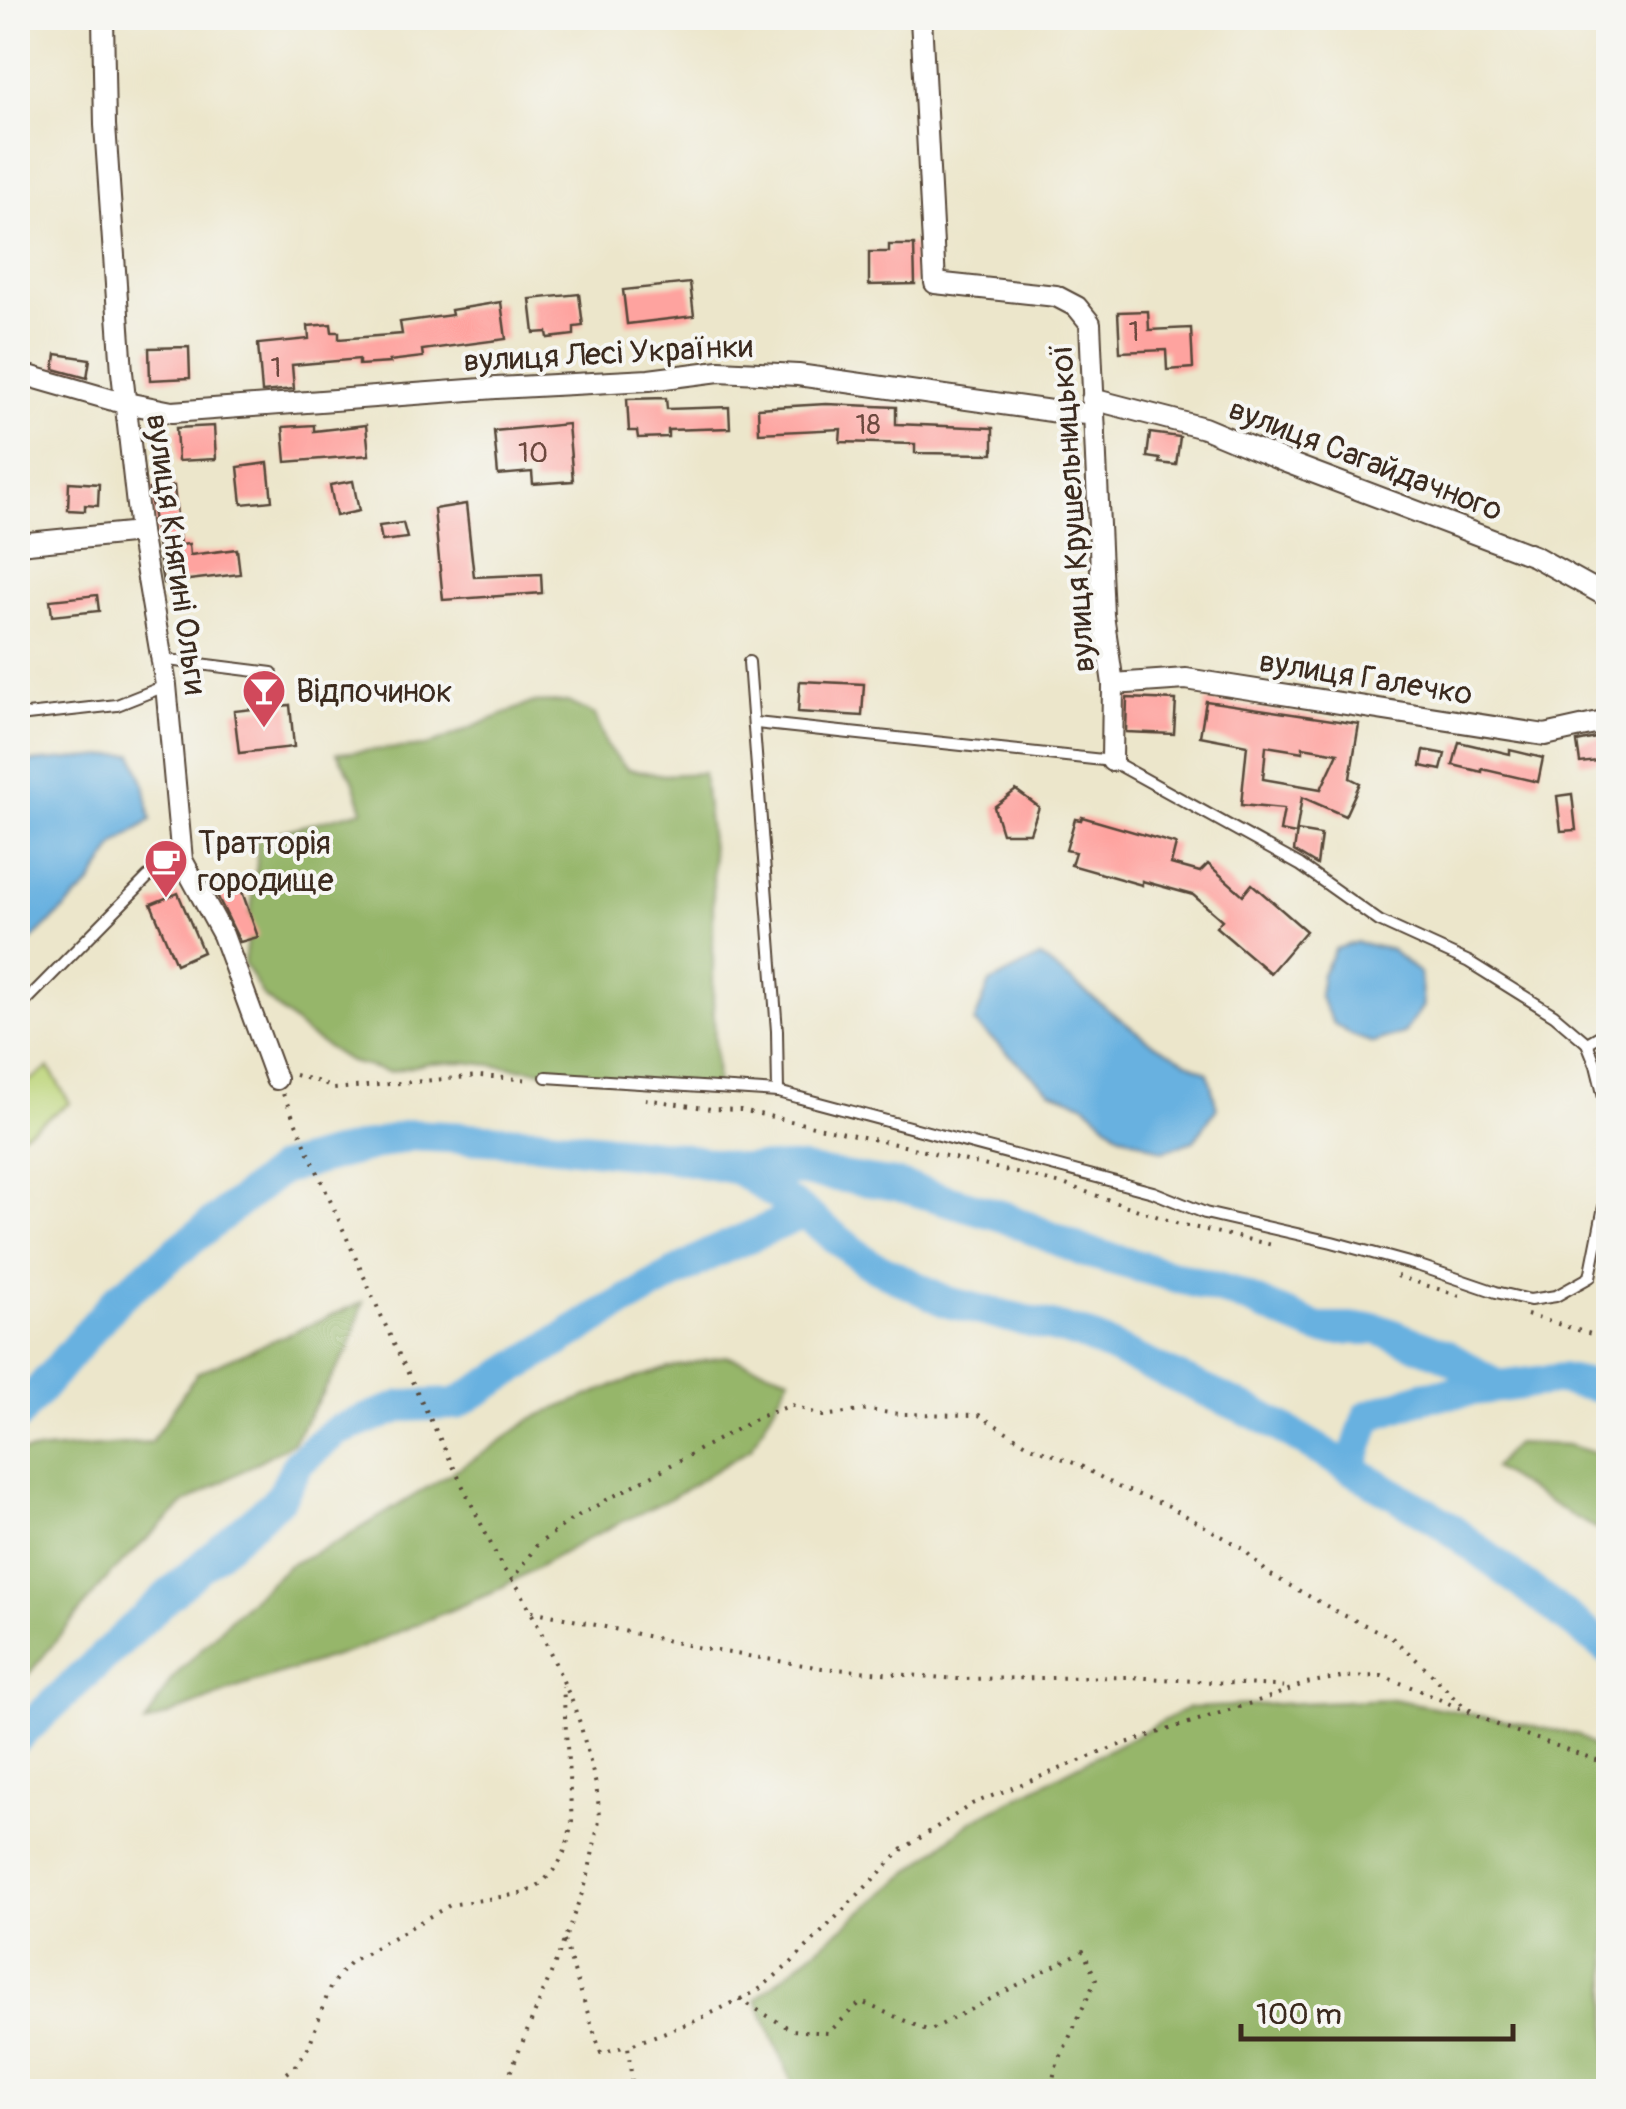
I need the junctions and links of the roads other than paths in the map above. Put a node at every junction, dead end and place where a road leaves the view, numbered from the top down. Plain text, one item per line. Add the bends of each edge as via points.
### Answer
1 (103, 18) edge
2 (921, 18) edge
3 (18, 370) edge
4 (126, 403) junction
5 (1093, 407) junction
6 (140, 532) junction
7 (18, 544) edge
8 (1608, 597) edge
9 (160, 659) junction
10 (749, 662) dead end
11 (272, 673) dead end
12 (1114, 684) junction
13 (166, 686) junction
14 (18, 716) edge
15 (1608, 721) edge
16 (756, 723) junction
17 (1112, 761) junction
18 (182, 860) junction
19 (18, 1008) edge
20 (1608, 1031) edge
21 (1587, 1043) junction
22 (284, 1076) road end
23 (544, 1079) road end
24 (778, 1092) junction
25 (1608, 1114) edge
26 (1608, 1186) edge

1 - 4 street, вулиця Княгині Ольги via 106,156
2 - 5 street, вулиця Крушельницької via 935,283 1056,296 1077,307 1090,323
3 - 4 street, вулиця Лесі Українки
4 - 5 street, вулиця Лесі Українки via 172,412 719,371 798,375 1065,413
4 - 6 street, вулиця Княгині Ольги
5 - 8 street, вулиця Сагайдачного via 1204,428 1534,556
5 - 12 street, вулиця Крушельницької via 1103,615
6 - 7 street
6 - 9 street, вулиця Княгині Ольги
9 - 11 lane
9 - 13 street, вулиця Княгині Ольги
10 - 16 lane
12 - 15 street, вулиця Галечко via 1186,680 1545,735
12 - 17 street, вулиця Крушельницької
13 - 14 lane via 117,706
13 - 18 street, вулиця Княгині Ольги
16 - 17 lane
16 - 24 lane
17 - 21 lane via 1300,865 1379,921 1482,970
18 - 19 lane via 148,877
18 - 22 street, вулиця Княгині Ольги via 224,935
20 - 21 lane
21 - 25 lane
23 - 24 lane
24 - 26 lane via 1530,1300 1556,1296 1590,1277

